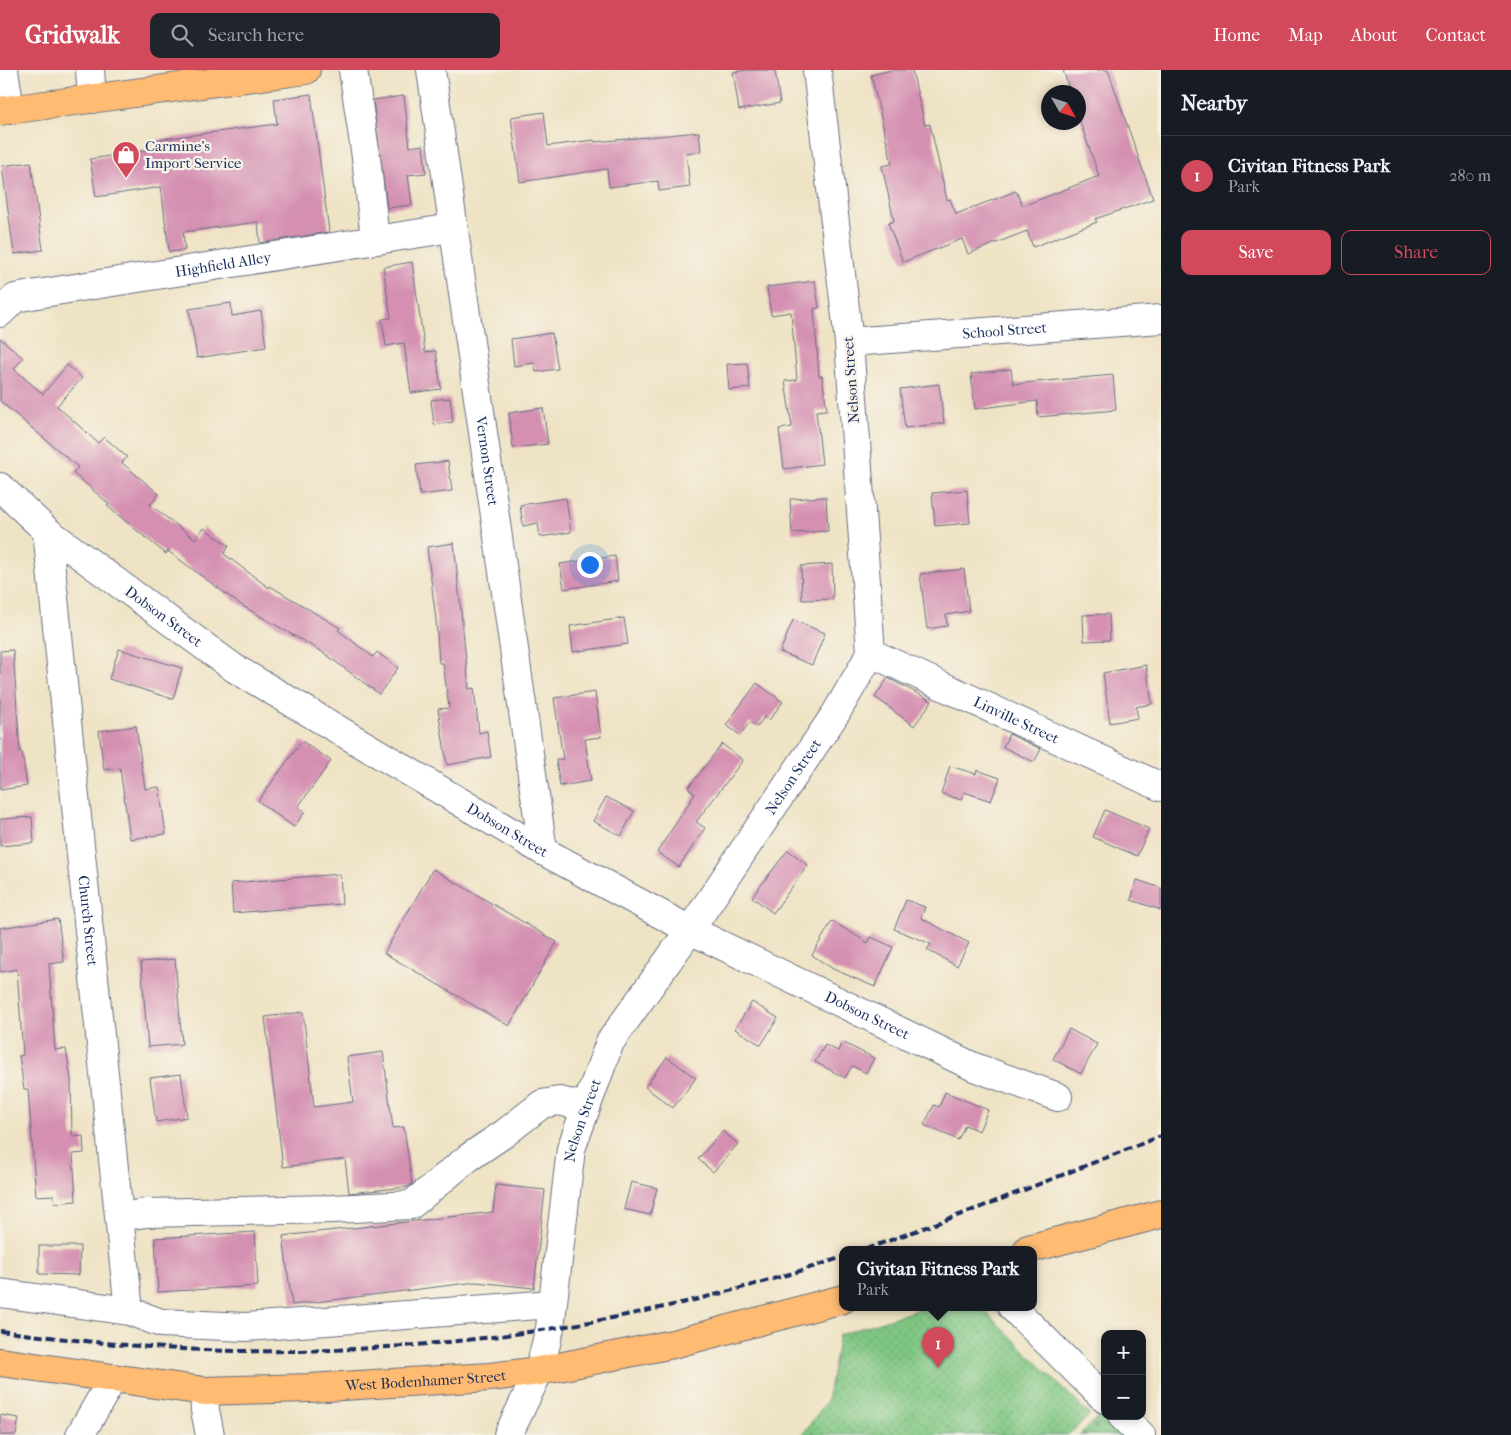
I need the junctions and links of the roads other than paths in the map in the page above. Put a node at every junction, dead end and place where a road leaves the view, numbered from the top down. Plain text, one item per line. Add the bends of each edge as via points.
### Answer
1 (4, 70) edge
2 (90, 70) edge
3 (306, 70) edge
4 (353, 70) edge
5 (431, 70) edge
6 (817, 70) edge
7 (202, 77) edge
8 (92, 99) junction
9 (5, 111) edge
10 (452, 228) junction
11 (375, 239) junction
12 (0, 313) edge
13 (1161, 319) edge
14 (849, 342) junction
15 (0, 487) edge
16 (47, 531) junction
17 (871, 653) junction
18 (1161, 786) edge
19 (543, 851) junction
20 (690, 930) junction
21 (1058, 1097) dead end
22 (586, 1107) junction
23 (1161, 1214) edge
24 (119, 1217) junction
25 (1037, 1247) edge
26 (0, 1293) edge
27 (839, 1300) edge
28 (552, 1304) junction
29 (129, 1311) junction
30 (1016, 1311) edge
31 (0, 1362) edge
32 (539, 1371) junction
33 (113, 1378) junction
34 (204, 1391) junction
35 (1101, 1395) edge
36 (1126, 1420) edge
37 (80, 1435) edge
38 (210, 1435) edge
39 (508, 1435) edge
40 (1141, 1435) edge

1 - 9 street
2 - 8 street
3 - 7 main road
4 - 11 street
5 - 10 street, Vernon Street
6 - 14 street, Nelson Street
7 - 8 main road
8 - 9 main road
10 - 11 street, Highfield Alley
10 - 19 street, Vernon Street
11 - 12 street, Highfield Alley via 15,298
13 - 14 street, School Street
14 - 17 street, Nelson Street
15 - 16 street, Dobson Street
16 - 19 street, Dobson Street via 234,668
16 - 24 street, Church Street
17 - 18 street, Linville Street
17 - 20 street, Nelson Street via 836,713
19 - 20 street, Dobson Street
20 - 21 street, Dobson Street via 974,1067
20 - 22 street, Nelson Street via 610,1042
22 - 24 street via 559,1101 542,1104 411,1205 146,1213
22 - 28 street, Nelson Street via 571,1149
23 - 25 main road
24 - 29 street, Church Street
26 - 29 street
27 - 32 main road, West Bodenhamer Street via 673,1344
28 - 29 street via 246,1327 161,1323
28 - 32 street, Nelson Street via 550,1328
30 - 35 street
31 - 33 main road, West Bodenhamer Street
32 - 34 main road, West Bodenhamer Street via 318,1388
32 - 39 street, Nelson Street
33 - 34 main road, West Bodenhamer Street
33 - 37 street
34 - 38 street
36 - 40 street

